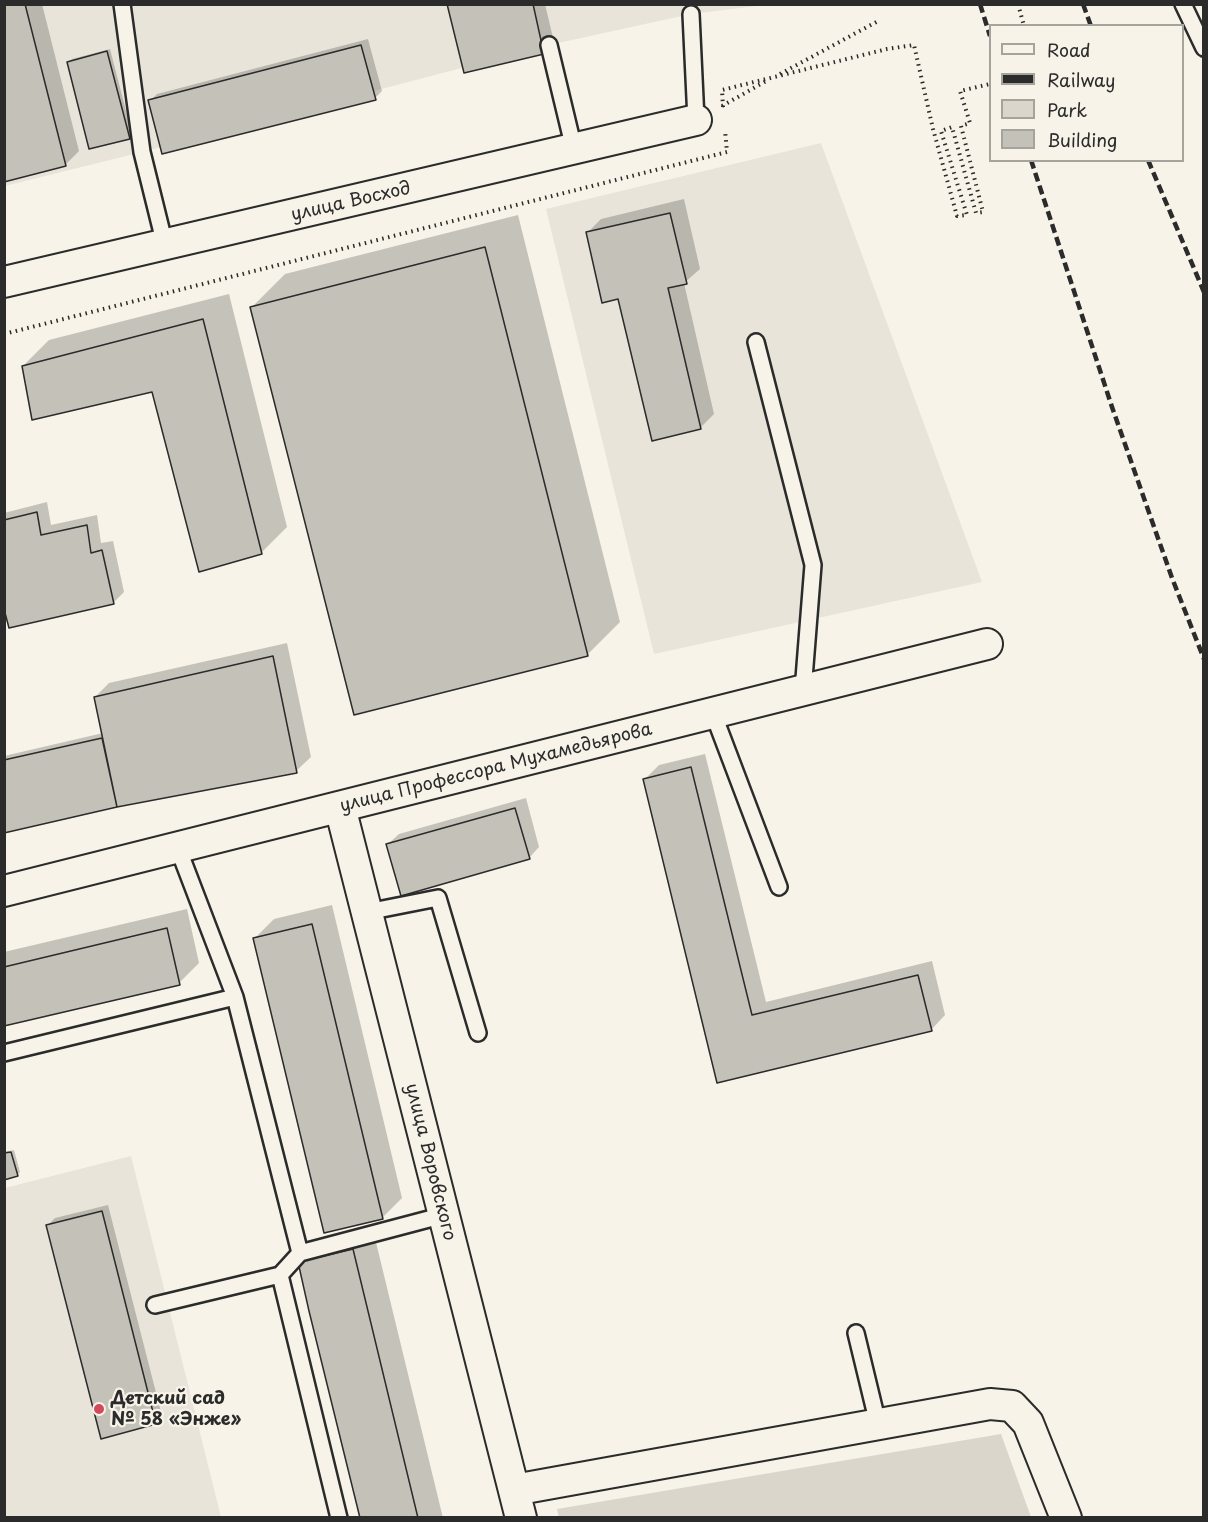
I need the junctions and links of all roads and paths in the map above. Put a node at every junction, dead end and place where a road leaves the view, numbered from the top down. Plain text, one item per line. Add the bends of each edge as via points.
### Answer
1 (122, 4) edge
2 (1018, 4) edge
3 (1183, 4) edge
4 (692, 14) dead end
5 (880, 20) dead end
6 (1023, 24) edge
7 (549, 45) dead end
8 (1203, 48) edge
9 (887, 49) dead end
10 (989, 84) edge
11 (696, 120) junction
12 (574, 149) junction
13 (165, 245) junction
14 (4, 282) edge
15 (756, 342) dead end
16 (987, 644) dead end
17 (803, 690) junction
18 (713, 713) junction
19 (340, 807) junction
20 (178, 848) junction
21 (779, 887) dead end
22 (4, 891) edge
23 (367, 912) junction
24 (235, 997) junction
25 (478, 1033) dead end
26 (4, 1053) edge
27 (444, 1215) junction
28 (300, 1252) junction
29 (280, 1275) junction
30 (155, 1305) dead end
31 (856, 1333) dead end
32 (878, 1424) junction
33 (517, 1504) edge
34 (339, 1518) edge
35 (1066, 1518) edge

1 - 13 lane via 142,152
2 - 6 path
3 - 8 lane
4 - 11 lane
5 - 11 path
7 - 12 lane
9 - 10 path via 914,45 957,216 967,215 941,130 952,127 976,213 983,212 960,126 970,123 960,91
11 - 12 street, улица Восход
12 - 13 street, улица Восход
13 - 14 street, улица Восход
15 - 17 lane via 813,565
16 - 17 street, улица Профессора Мухамедьярова
17 - 18 street, улица Профессора Мухамедьярова
18 - 19 street, улица Профессора Мухамедьярова
18 - 21 lane
19 - 20 street, улица Профессора Мухамедьярова
19 - 23 street, улица Воровского
20 - 22 street, улица Профессора Мухамедьярова
20 - 24 lane
23 - 25 lane via 438,898
23 - 27 street, улица Воровского
24 - 26 lane
24 - 28 lane
27 - 28 lane
27 - 33 street, улица Воровского
28 - 29 lane
29 - 30 lane
29 - 34 lane
31 - 32 lane
32 - 33 street
32 - 35 street via 990,1404 1012,1406 1028,1423

